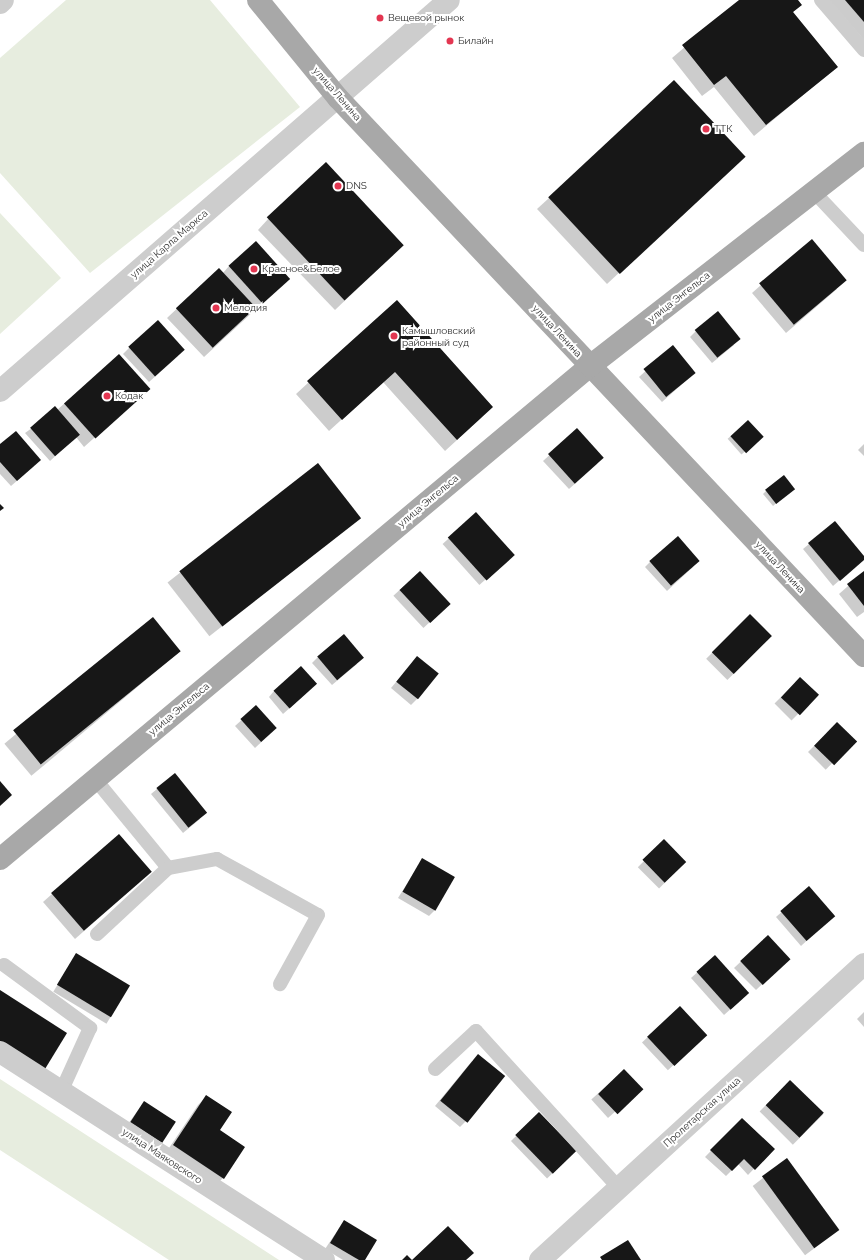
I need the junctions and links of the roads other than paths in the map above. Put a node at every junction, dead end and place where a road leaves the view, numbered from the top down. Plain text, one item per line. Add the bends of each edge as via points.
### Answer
1 (3, 0) edge
2 (258, 0) edge
3 (449, 0) edge
4 (821, 0) edge
5 (0, 3) edge
6 (864, 50) edge
7 (338, 98) junction
8 (864, 154) edge
9 (814, 192) junction
10 (864, 245) edge
11 (590, 366) junction
12 (0, 391) edge
13 (864, 656) edge
14 (95, 779) junction
15 (0, 859) edge
16 (168, 868) junction
17 (97, 934) dead end
18 (864, 964) edge
19 (4, 965) dead end
20 (280, 984) dead end
21 (0, 1052) edge
22 (435, 1069) dead end
23 (61, 1092) junction
24 (619, 1188) junction
25 (324, 1260) edge
26 (540, 1260) edge

1 - 5 street
2 - 7 main road, улица Ленина
3 - 7 street, улица Карла Маркса
4 - 6 lane
7 - 11 main road, улица Ленина
7 - 12 street, улица Карла Маркса
8 - 9 main road, улица Энгельса
9 - 10 lane
9 - 11 main road, улица Энгельса
11 - 13 main road, улица Ленина
11 - 14 main road, улица Энгельса
14 - 15 main road, улица Энгельса
14 - 16 lane
16 - 17 lane
16 - 20 lane via 217,859 318,915
18 - 24 street, Пролетарская улица
19 - 23 lane via 90,1028
21 - 23 street, улица Маяковского
22 - 24 lane via 476,1031
23 - 25 street, улица Маяковского
24 - 26 street, Пролетарская улица

